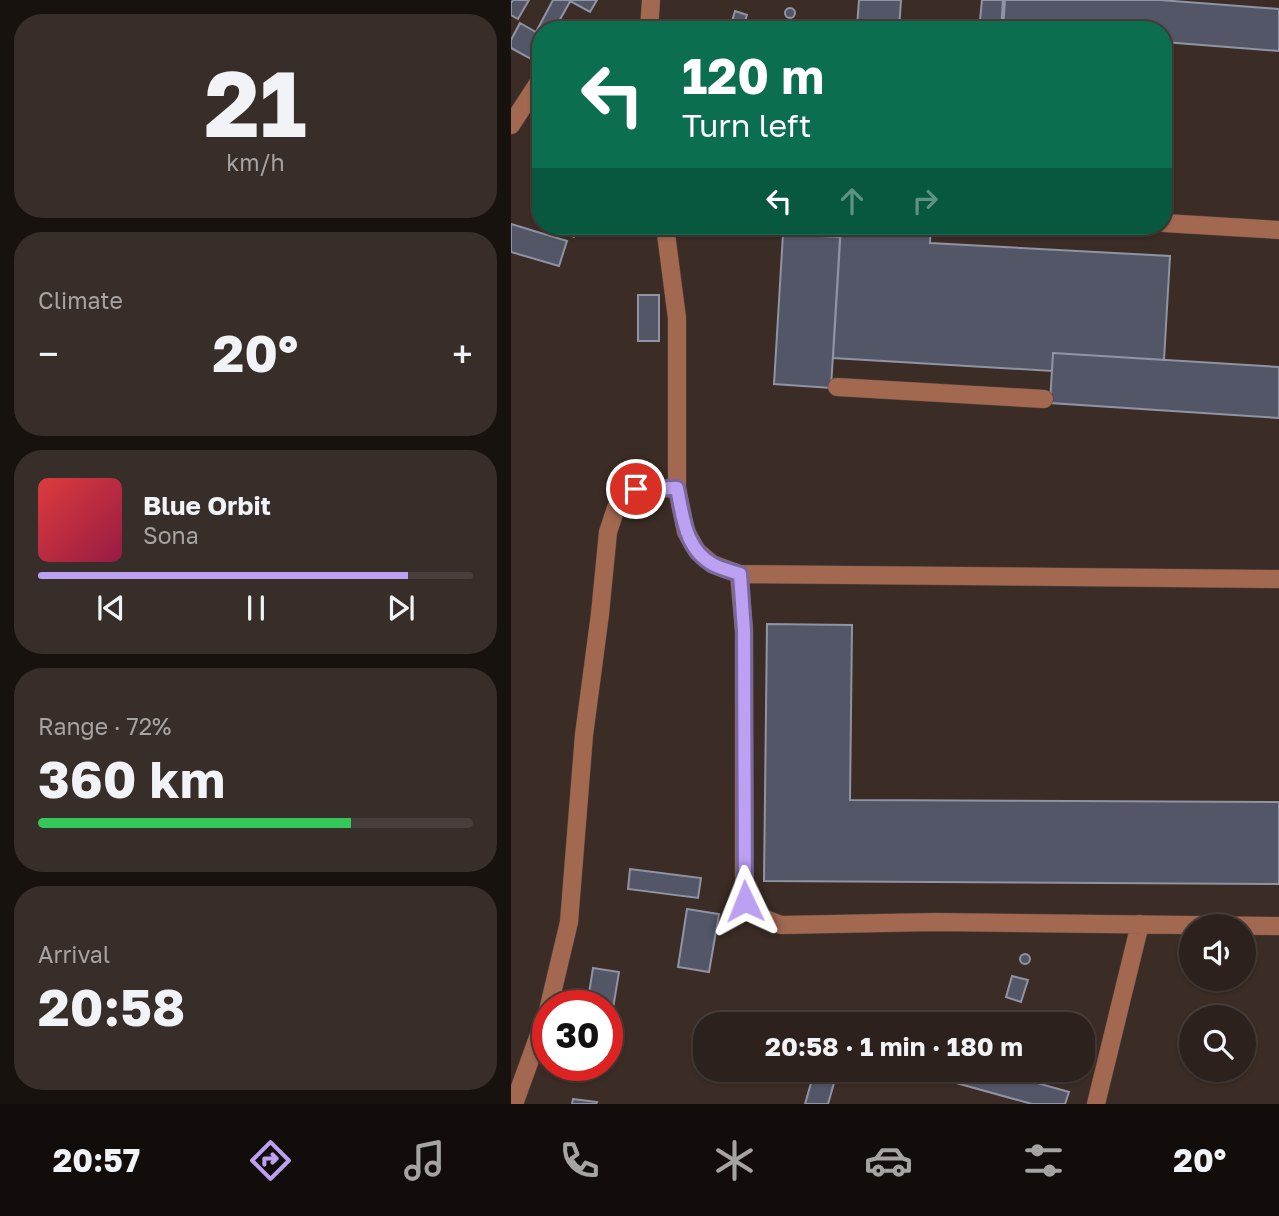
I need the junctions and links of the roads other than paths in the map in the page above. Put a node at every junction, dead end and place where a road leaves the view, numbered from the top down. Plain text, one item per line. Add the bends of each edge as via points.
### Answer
1 (651, 0) edge
2 (650, 21) edge
3 (532, 93) edge
4 (511, 125) edge
5 (1172, 223) edge
6 (1279, 230) edge
7 (668, 235) edge
8 (837, 387) dead end
9 (1044, 399) dead end
10 (677, 488) junction
11 (740, 574) junction
12 (1279, 579) edge
13 (1140, 924) junction
14 (1279, 926) edge
15 (552, 990) edge
16 (532, 1053) edge
17 (514, 1104) edge
18 (1095, 1104) edge

1 - 2 street
3 - 4 street
5 - 6 street
7 - 10 street via 677,318
8 - 9 street
10 - 11 street via 686,532 697,551 712,564
10 - 15 street via 636,489 616,508 608,532 584,735 569,922
11 - 12 street
11 - 13 street via 744,875 745,901 751,913 781,925
13 - 14 street
13 - 18 street
16 - 17 street

